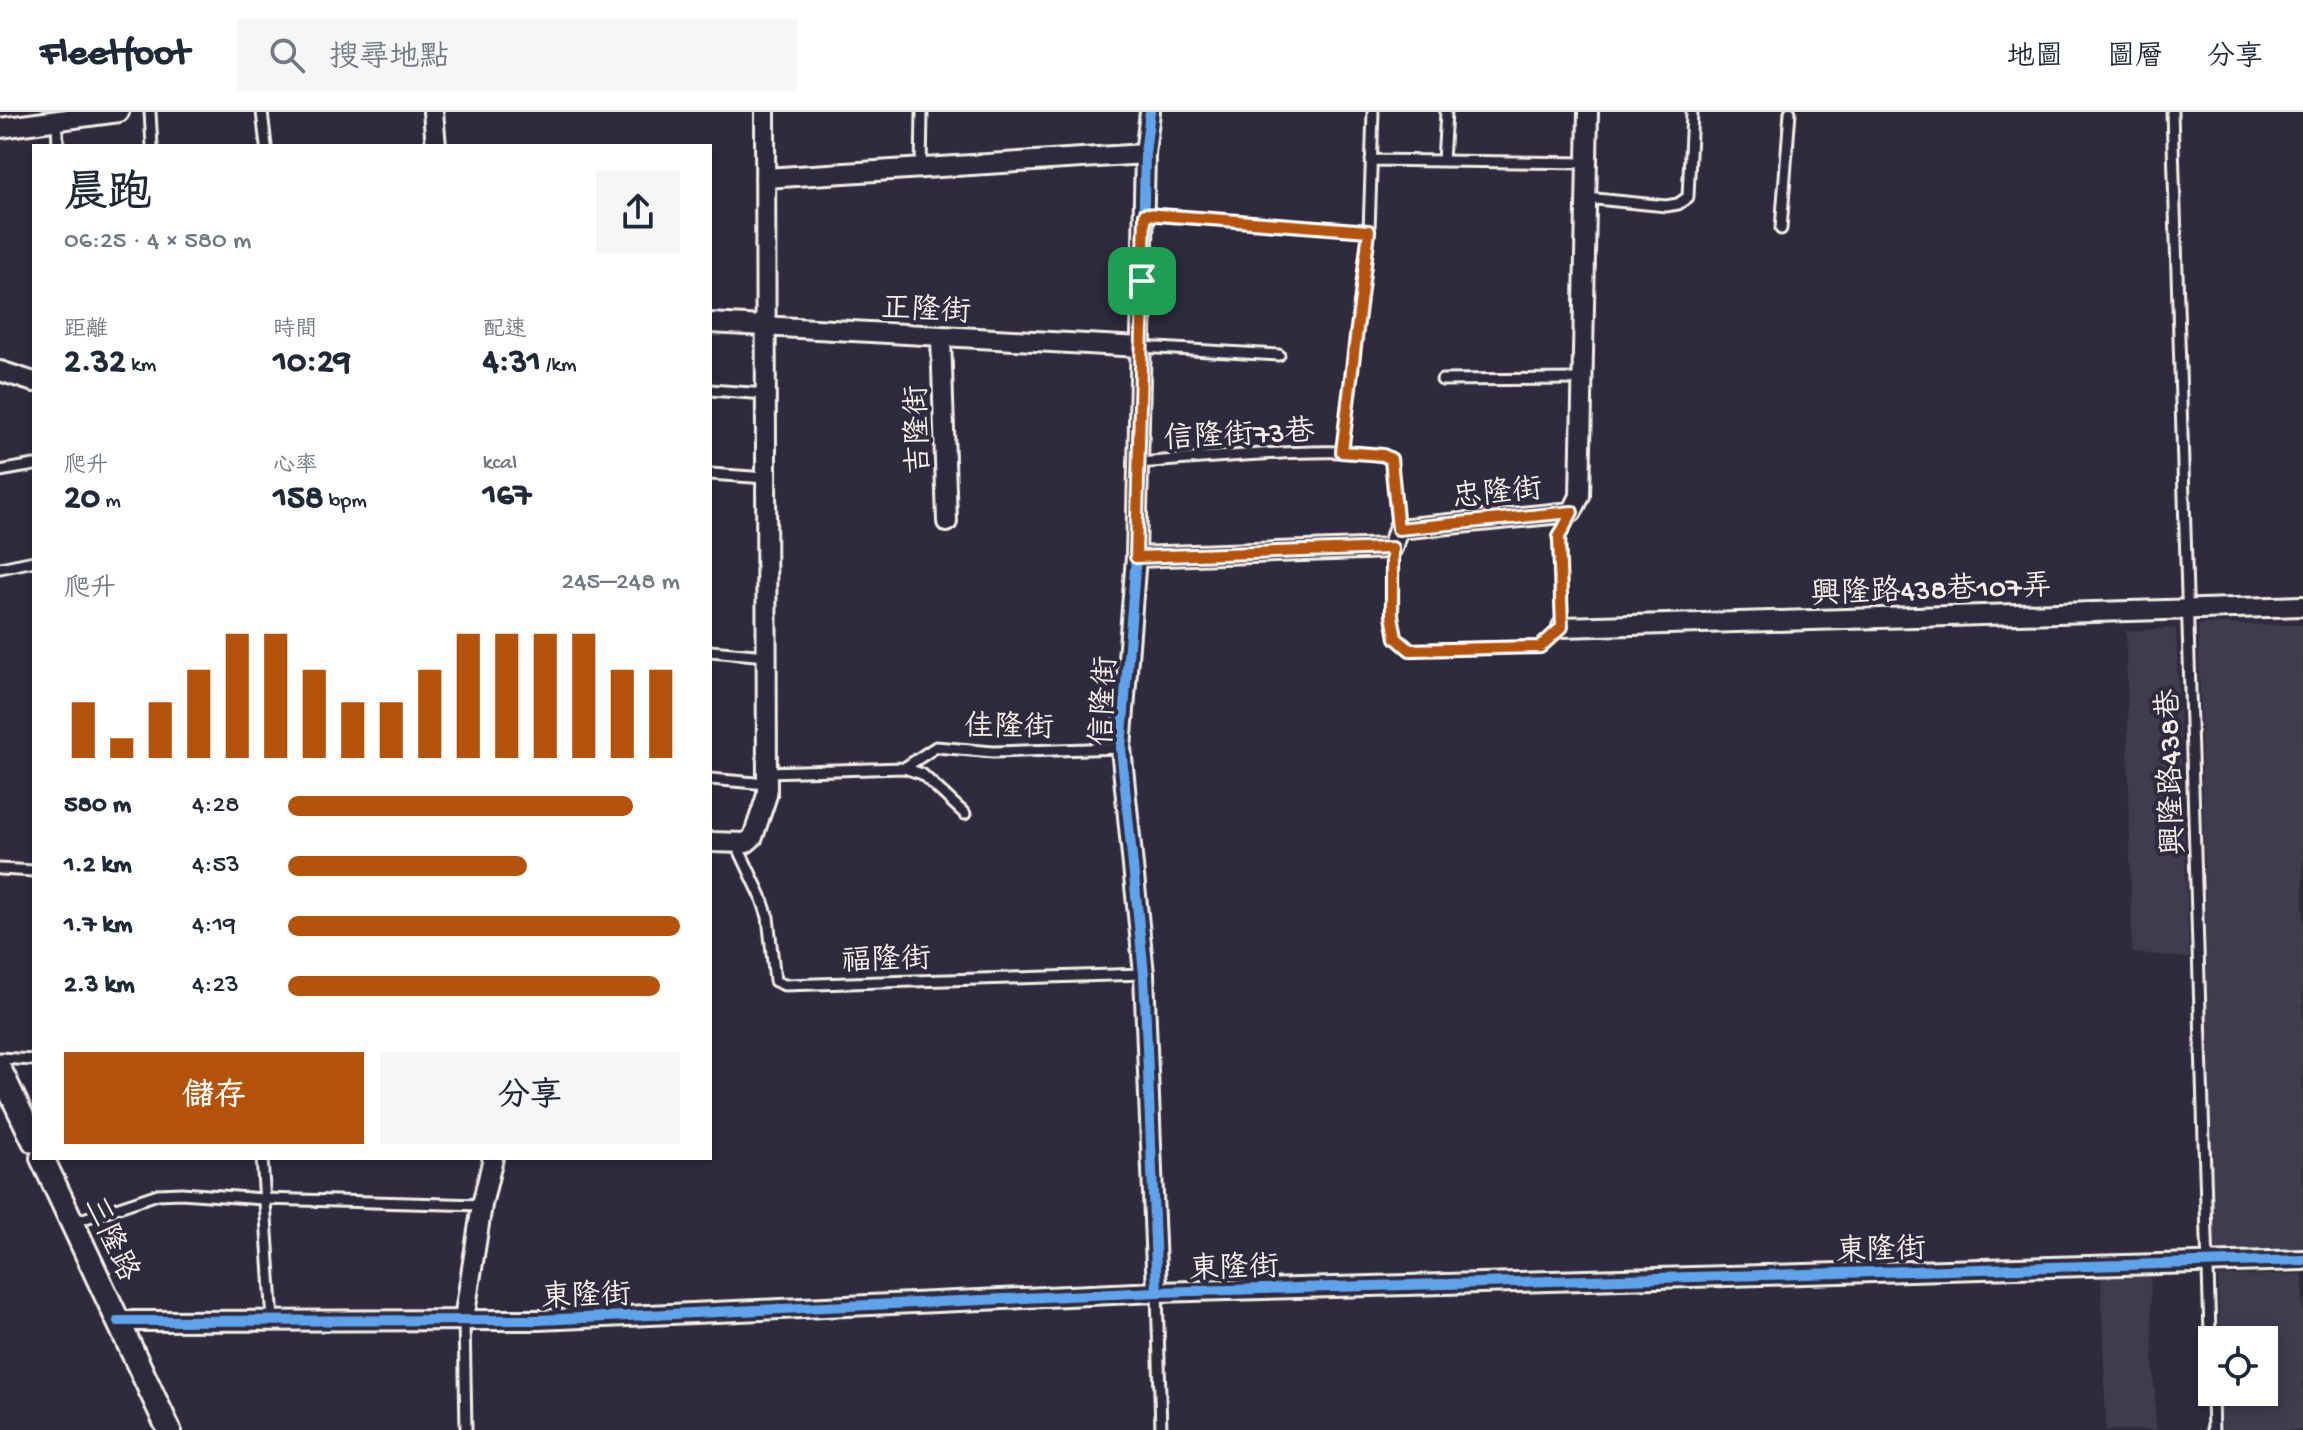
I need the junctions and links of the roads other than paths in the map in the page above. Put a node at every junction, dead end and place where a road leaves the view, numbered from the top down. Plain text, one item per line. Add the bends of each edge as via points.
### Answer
1 (119, 112) edge
2 (150, 112) edge
3 (262, 112) edge
4 (433, 112) edge
5 (765, 112) edge
6 (922, 112) edge
7 (1150, 112) edge
8 (1373, 112) edge
9 (1446, 112) edge
10 (1588, 112) edge
11 (1692, 112) edge
12 (1790, 112) edge
13 (2172, 112) edge
14 (57, 121) junction
15 (7, 123) edge
16 (58, 144) edge
17 (152, 144) edge
18 (266, 144) edge
19 (436, 144) edge
20 (1145, 154) junction
21 (1371, 160) junction
22 (1443, 161) junction
23 (1587, 163) junction
24 (921, 169) junction
25 (765, 178) junction
26 (1586, 198) junction
27 (1145, 214) junction
28 (1781, 229) dead end
29 (1369, 231) junction
30 (712, 323) edge
31 (765, 327) junction
32 (941, 337) junction
33 (1140, 347) junction
34 (1279, 355) dead end
35 (0, 371) edge
36 (1581, 379) junction
37 (1442, 380) dead end
38 (32, 381) edge
39 (712, 390) edge
40 (766, 394) junction
41 (1342, 452) junction
42 (1138, 463) junction
43 (32, 465) edge
44 (0, 471) edge
45 (712, 474) edge
46 (766, 478) junction
47 (1572, 512) junction
48 (947, 522) dead end
49 (1398, 529) junction
50 (1392, 548) junction
51 (1136, 557) junction
52 (32, 561) edge
53 (0, 568) edge
54 (2303, 606) edge
55 (2188, 607) junction
56 (1562, 627) junction
57 (712, 651) edge
58 (767, 656) junction
59 (1121, 748) junction
60 (904, 768) junction
61 (767, 778) junction
62 (712, 779) edge
63 (965, 814) dead end
64 (712, 842) edge
65 (736, 843) junction
66 (0, 869) edge
67 (32, 871) edge
68 (1144, 974) junction
69 (0, 1058) edge
70 (32, 1060) edge
71 (0, 1070) edge
72 (32, 1137) edge
73 (43, 1160) edge
74 (262, 1160) edge
75 (493, 1160) edge
76 (263, 1199) junction
77 (482, 1205) junction
78 (73, 1222) junction
79 (2303, 1260) edge
80 (2208, 1263) junction
81 (1157, 1292) junction
82 (464, 1319) junction
83 (118, 1321) junction
84 (273, 1321) junction
85 (169, 1430) edge
86 (466, 1430) edge
87 (1161, 1430) edge
88 (2213, 1430) edge

1 - 14 street
2 - 17 lane
3 - 18 lane
4 - 19 street
5 - 25 street
6 - 24 lane
7 - 20 street, 信隆街
8 - 21 lane
9 - 22 lane
10 - 23 street, 忠隆街
11 - 26 lane via 1688,197 1666,206
12 - 28 lane
13 - 55 lane, 興隆路438巷
14 - 15 street
14 - 16 lane
20 - 24 street
20 - 27 street, 信隆街
21 - 22 lane
21 - 29 lane
22 - 23 lane
23 - 26 street, 忠隆街
24 - 25 street
25 - 31 street
26 - 36 street, 忠隆街
27 - 29 lane
27 - 33 street, 信隆街
29 - 41 lane
30 - 31 street, 正隆街
31 - 32 street, 正隆街
31 - 40 street
32 - 33 street, 正隆街
32 - 48 street, 吉隆街
33 - 34 lane
33 - 42 street, 信隆街
35 - 38 street
36 - 37 lane
36 - 47 street, 忠隆街 via 1580,496
39 - 40 lane
40 - 46 street
41 - 42 lane, 信隆街73巷
41 - 49 lane, 信隆街73巷 via 1391,459
42 - 51 street, 信隆街
43 - 44 lane
45 - 46 lane
46 - 58 street
47 - 49 street, 忠隆街
47 - 56 lane via 1559,537
49 - 50 street
50 - 51 street
50 - 56 lane via 1396,638 1410,650 1540,647
51 - 59 street, 信隆街
52 - 53 lane
54 - 55 street, 興隆路438巷107弄
55 - 56 street, 興隆路438巷107弄
55 - 80 lane, 興隆路438巷
57 - 58 lane
58 - 61 street
59 - 60 lane, 佳隆街 via 993,752 936,747
59 - 68 street, 信隆街
60 - 61 lane
60 - 63 lane via 922,774
61 - 62 lane
61 - 65 street via 753,837
64 - 65 street
65 - 68 lane, 福隆街 via 768,917 775,981 784,985
66 - 67 lane
68 - 81 street, 信隆街
69 - 70 lane
71 - 72 street
73 - 78 street, 三隆路
74 - 76 lane
75 - 77 street
76 - 77 lane
76 - 78 lane via 158,1194
76 - 84 lane
77 - 82 street
78 - 83 street, 三隆路
79 - 80 street, 東隆街
80 - 81 street, 東隆街
80 - 88 lane, 興隆路438巷
81 - 82 street, 東隆街
81 - 87 lane
82 - 84 street, 東隆街
82 - 86 lane
83 - 84 street, 東隆街
83 - 85 street, 三隆路

